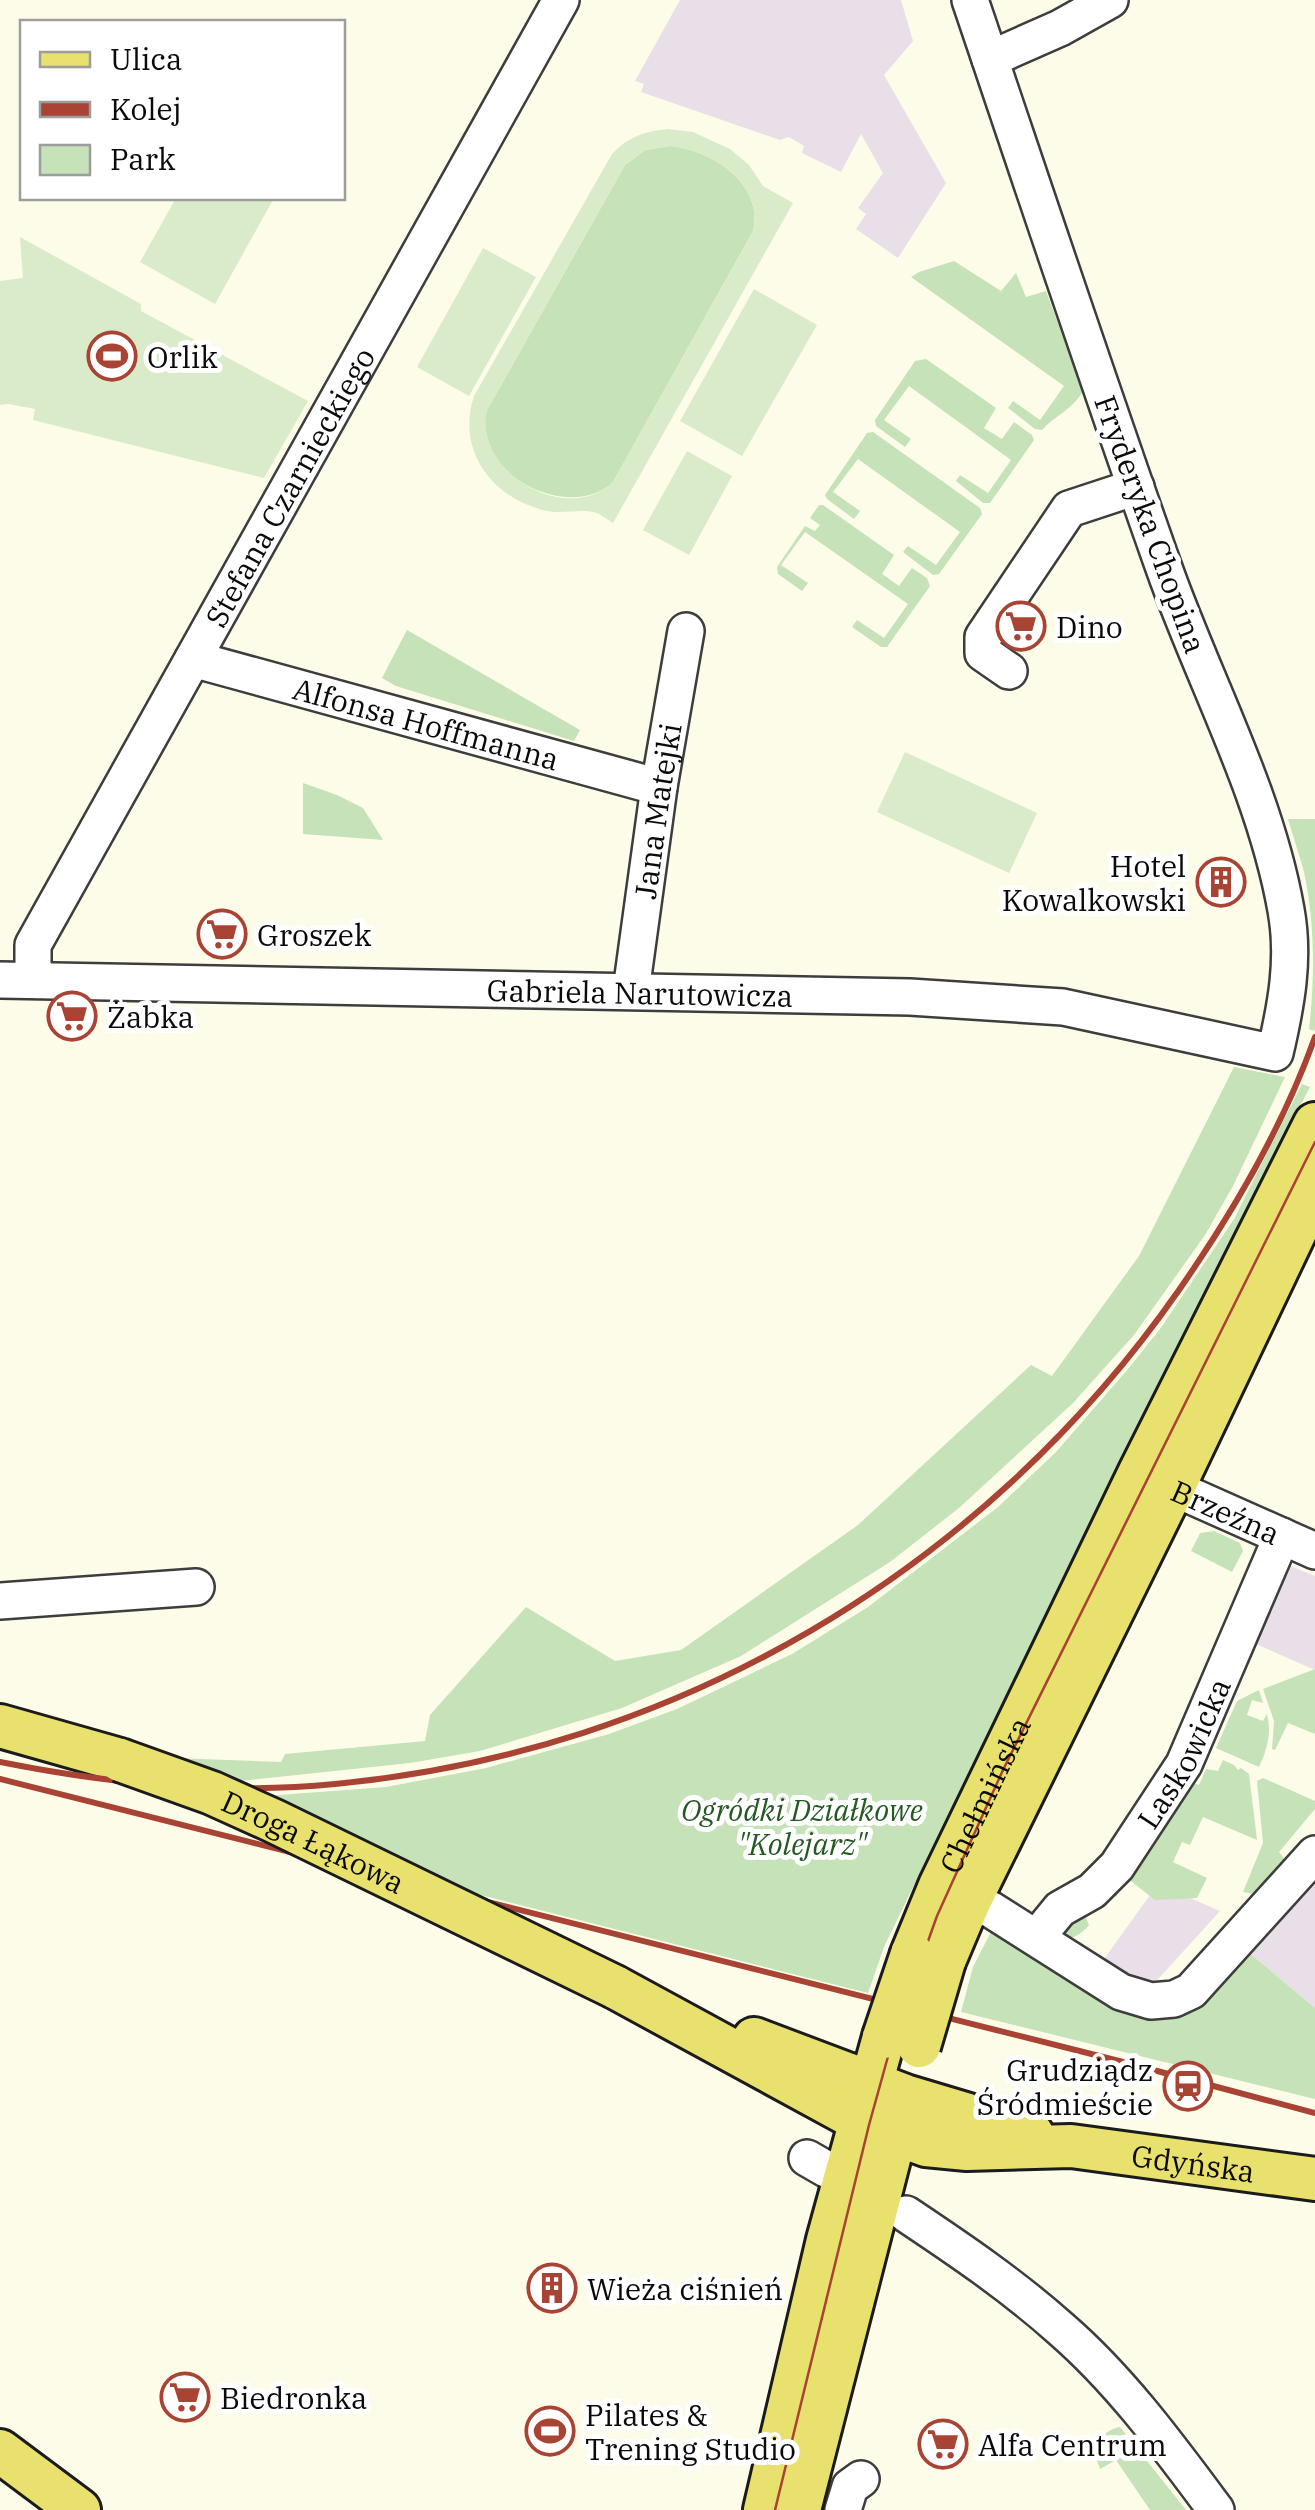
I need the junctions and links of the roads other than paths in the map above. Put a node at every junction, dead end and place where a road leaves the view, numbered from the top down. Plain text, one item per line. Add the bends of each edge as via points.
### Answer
1 (561, 0) edge
2 (970, 0) edge
3 (1110, 0) edge
4 (990, 59) junction
5 (1136, 487) junction
6 (686, 632) dead end
7 (193, 659) junction
8 (1009, 670) dead end
9 (659, 787) junction
10 (16, 980) edge
11 (632, 991) junction
12 (1275, 1053) joint
13 (1315, 1124) edge
14 (1315, 1190) edge
15 (1157, 1480) junction
16 (1282, 1536) junction
17 (1315, 1550) edge
18 (196, 1587) dead end
19 (0, 1600) edge
20 (0, 1726) edge
21 (1315, 1854) edge
22 (968, 1904) junction
23 (1037, 1937) junction
24 (928, 1958) junction
25 (883, 2109) junction
26 (1070, 2146) junction
27 (967, 2149) junction
28 (1315, 2180) edge
29 (892, 2205) junction
30 (0, 2450) edge
31 (0, 2461) edge
32 (861, 2479) dead end
33 (72, 2504) edge
34 (765, 2510) edge
35 (799, 2510) edge
36 (844, 2510) edge
37 (1216, 2510) edge

1 - 7 street, Stefana Czarnieckiego
2 - 4 street, Fryderyka Chopina
3 - 4 street
4 - 5 street, Fryderyka Chopina
5 - 8 street via 1070,509 983,637 983,653
5 - 12 street, Fryderyka Chopina via 1276,867 1290,970
6 - 9 street, Jana Matejki
7 - 9 street, Alfonsa Hoffmanna
7 - 10 street, Stefana Czarnieckiego
9 - 11 street, Jana Matejki
10 - 11 street, Gabriela Narutowicza
11 - 12 street, Gabriela Narutowicza via 1063,1008
13 - 15 main road, Chełmińska
14 - 15 main road, Chełmińska
15 - 16 street, Brzeźna
15 - 22 main road, Chełmińska
15 - 24 main road, Chełmińska via 940,1886
16 - 17 street, Brzeźna
16 - 23 street, Laskowicka via 1184,1764 1117,1866 1092,1891 1060,1908
18 - 19 street
20 - 25 main road, Droga Łąkowa, bridge via 212,1793
21 - 23 street via 1192,1991 1174,1999 1121,1992
22 - 23 street
22 - 24 main road, Chełmińska
24 - 25 main road, Chełmińska, bridge
25 - 26 main road, Gdyńska
25 - 27 main road, Gdyńska via 926,2144
25 - 29 main road, Chełmińska
25 - 34 main road, Chełmińska via 828,2240
26 - 27 main road, Gdyńska
26 - 28 main road, Gdyńska
27 - 29 main road, Chełmińska via 900,2169
29 - 35 main road, Chełmińska
29 - 37 street via 1063,2330 1148,2421
30 - 33 main road
31 - 33 main road
32 - 36 street via 850,2487

